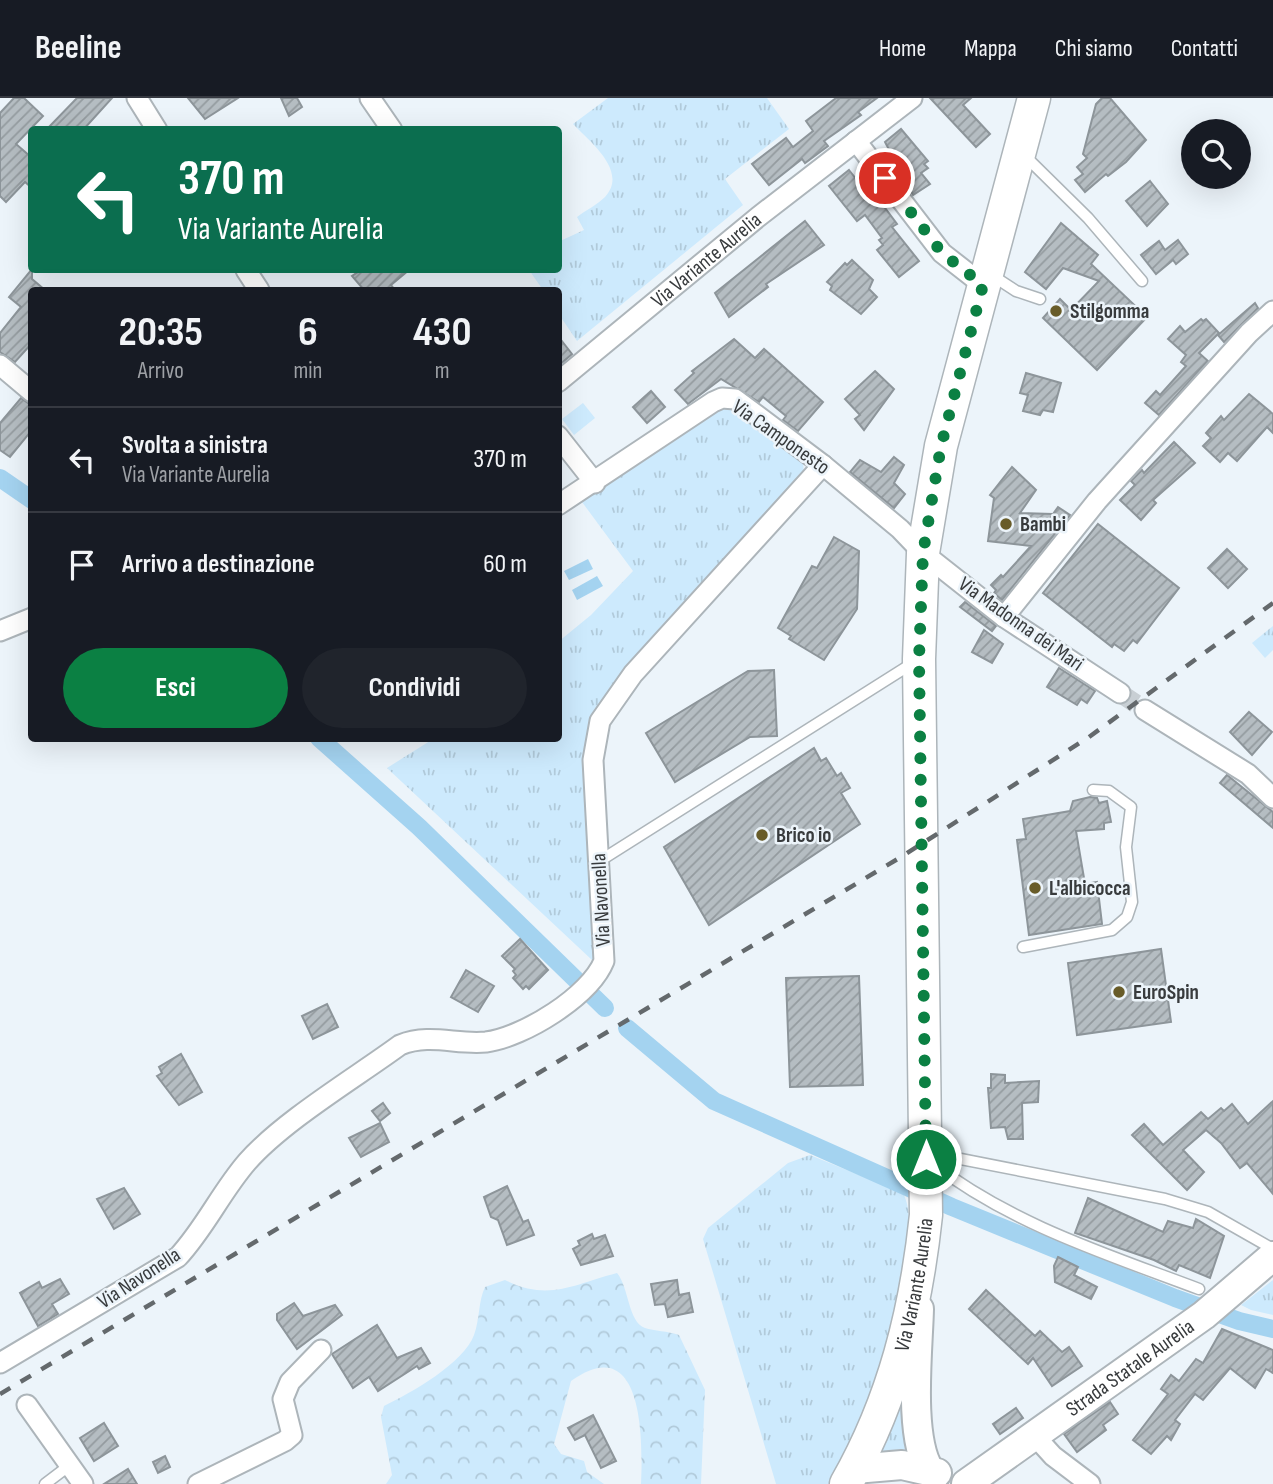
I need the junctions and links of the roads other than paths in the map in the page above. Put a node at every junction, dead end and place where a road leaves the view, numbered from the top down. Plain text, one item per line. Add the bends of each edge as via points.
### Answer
1 (137, 98) edge
2 (370, 98) edge
3 (912, 98) edge
4 (1034, 98) edge
5 (154, 126) edge
6 (389, 126) edge
7 (856, 141) junction
8 (1019, 151) junction
9 (985, 278) junction
10 (1142, 281) dead end
11 (1040, 299) dead end
12 (1273, 311) edge
13 (0, 365) edge
14 (562, 379) edge
15 (28, 389) edge
16 (562, 441) edge
17 (823, 465) junction
18 (595, 483) junction
19 (562, 503) edge
20 (923, 553) junction
21 (1004, 617) junction
22 (28, 620) edge
23 (0, 631) edge
24 (919, 659) junction
25 (1120, 693) tunnel mouth
26 (1145, 710) tunnel mouth
27 (1093, 790) dead end
28 (1273, 798) edge
29 (598, 862) junction
30 (1023, 947) dead end
31 (926, 1162) junction
32 (1273, 1250) edge
33 (1273, 1256) edge
34 (920, 1275) junction
35 (1207, 1303) junction
36 (321, 1350) dead end
37 (0, 1363) edge
38 (27, 1405) dead end
39 (1034, 1435) junction
40 (70, 1465) junction
41 (929, 1471) junction
42 (852, 1478) edge
43 (974, 1478) edge
44 (45, 1484) edge
45 (83, 1484) edge
46 (198, 1484) edge
47 (1090, 1484) edge

1 - 5 street
2 - 6 street
3 - 7 street, Via Variante Aurelia
4 - 8 main road, Via Variante Aurelia
7 - 9 street via 942,253
7 - 14 street, Via Variante Aurelia
8 - 9 main road, Via Variante Aurelia
8 - 10 lane
9 - 11 lane
9 - 20 main road, Via Variante Aurelia via 941,446
12 - 21 street via 1097,501
13 - 15 street
16 - 18 street
17 - 18 street, Via Camponesto via 735,400 722,398
17 - 20 street, Via Camponesto
17 - 29 street, Via Navonella via 633,674 600,722 593,760
18 - 19 street, Via Camponesto
20 - 21 street, Via Madonna dei Mari
20 - 24 main road, Via Variante Aurelia
21 - 25 street, Via Madonna dei Mari
22 - 23 street
24 - 29 lane
24 - 31 main road, Via Variante Aurelia
26 - 28 street via 1248,774
27 - 30 lane via 1109,790 1131,807 1126,848 1132,902 1127,917 1112,930
29 - 37 street, Via Navonella via 604,961 598,977 525,1030 505,1038 484,1042 416,1038 400,1045 247,1162 178,1257
31 - 32 lane via 1166,1199 1208,1212
31 - 34 main road, Via Variante Aurelia
31 - 35 lane via 1010,1214
33 - 35 main road, Strada Statale Aurelia
34 - 41 main road via 918,1436 921,1458
34 - 42 main road, Via Variante Aurelia via 891,1385
35 - 39 main road, Strada Statale Aurelia
36 - 46 street via 290,1382 283,1399 292,1435
38 - 40 street
39 - 43 main road, Strada Statale Aurelia
39 - 47 street
40 - 44 lane
40 - 45 street
41 - 42 main road, Strada Statale Aurelia via 902,1465
41 - 43 main road, Strada Statale Aurelia

